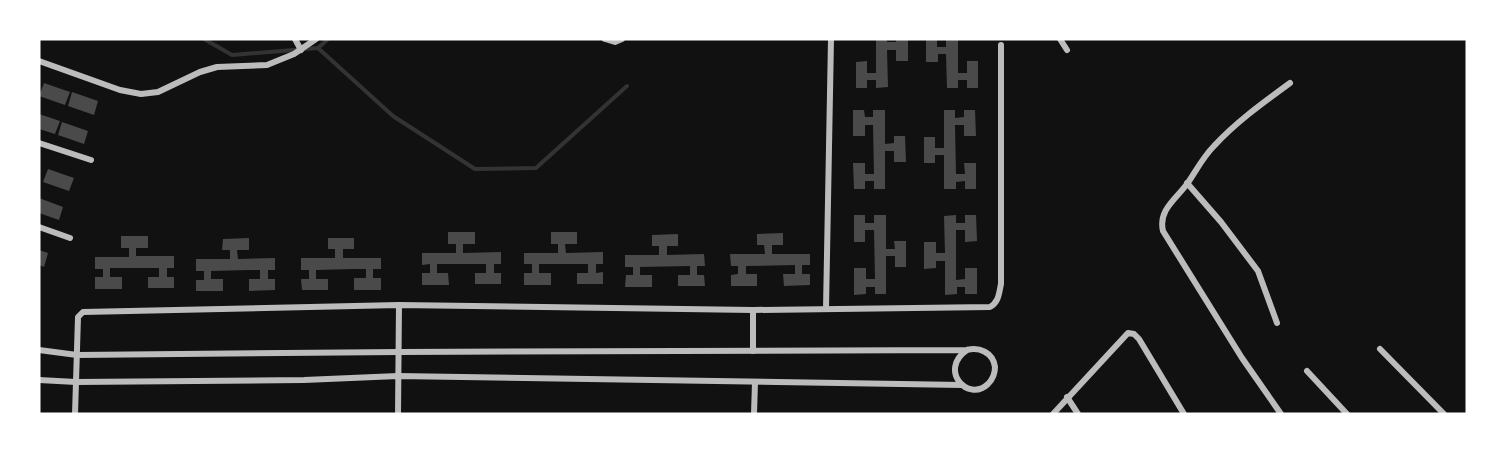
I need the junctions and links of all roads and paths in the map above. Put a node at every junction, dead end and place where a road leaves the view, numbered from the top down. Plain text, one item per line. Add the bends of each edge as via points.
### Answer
1 (295, 39) edge
2 (316, 39) edge
3 (605, 39) edge
4 (622, 39) edge
5 (831, 39) edge
6 (1060, 39) edge
7 (1001, 45) dead end
8 (301, 50) junction
9 (1067, 50) dead end
10 (39, 61) edge
11 (1290, 83) dead end
12 (39, 143) edge
13 (92, 160) dead end
14 (1187, 183) junction
15 (39, 227) edge
16 (70, 238) dead end
17 (399, 305) junction
18 (826, 309) junction
19 (753, 310) junction
20 (1277, 323) dead end
21 (1380, 349) dead end
22 (39, 350) edge
23 (966, 350) junction
24 (753, 351) junction
25 (399, 352) junction
26 (77, 355) junction
27 (1307, 371) dead end
28 (398, 376) junction
29 (39, 380) edge
30 (76, 382) junction
31 (755, 382) junction
32 (962, 385) junction
33 (1067, 397) junction
34 (75, 414) edge
35 (398, 414) edge
36 (754, 414) edge
37 (1053, 414) edge
38 (1078, 414) edge
39 (1184, 414) edge
40 (1281, 414) edge
41 (1347, 414) edge
42 (1444, 414) edge

1 - 8 street
2 - 8 street
3 - 4 street
5 - 18 street
6 - 9 street
7 - 18 street via 998,299 990,307
8 - 10 street via 267,65 217,67 158,93 141,94
11 - 14 street via 1215,144
12 - 13 street
14 - 20 street via 1258,271
14 - 40 street via 1163,212 1163,231
15 - 16 street
17 - 19 street
17 - 25 street
17 - 26 street via 83,312 78,317
18 - 19 street
19 - 24 street
21 - 42 street
22 - 26 street
23 - 24 street
23 - 32 street via 954,367
23 - 32 street via 986,352 995,369 991,381 981,389
24 - 25 street
25 - 26 street
25 - 28 street
26 - 30 street
27 - 41 street
28 - 30 street
28 - 31 street
28 - 35 street
29 - 30 street
30 - 34 street
31 - 32 street
31 - 36 street
33 - 37 street
33 - 38 street
33 - 39 street via 1128,333 1139,339

